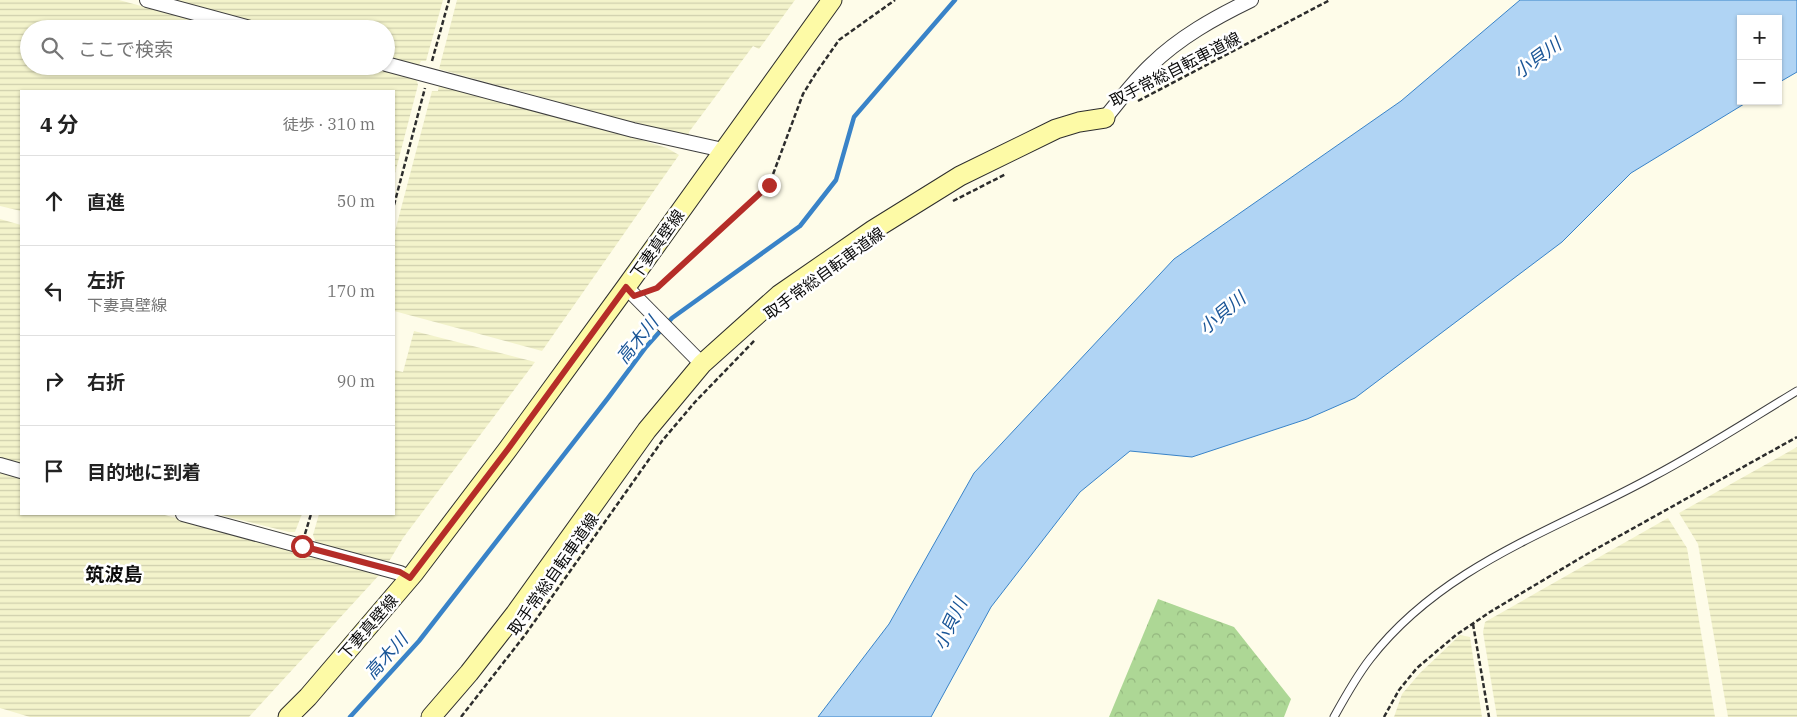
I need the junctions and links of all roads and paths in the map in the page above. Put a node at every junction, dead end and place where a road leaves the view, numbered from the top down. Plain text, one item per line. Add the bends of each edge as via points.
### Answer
1 (147, 0) edge
2 (448, 0) edge
3 (832, 0) edge
4 (895, 0) edge
5 (1251, 0) edge
6 (1330, 0) edge
7 (221, 20) edge
8 (395, 66) edge
9 (428, 75) junction
10 (1132, 104) dead end
11 (1105, 118) joint
12 (723, 150) junction
13 (1010, 171) dead end
14 (395, 201) edge
15 (950, 203) dead end
16 (632, 294) junction
17 (761, 334) dead end
18 (702, 364) junction
19 (1797, 391) edge
20 (1797, 437) edge
21 (0, 465) edge
22 (20, 471) edge
23 (187, 515) edge
24 (311, 515) edge
25 (302, 546) junction
26 (410, 578) junction
27 (1473, 624) junction
28 (288, 717) edge
29 (432, 717) edge
30 (461, 717) edge
31 (1334, 717) edge
32 (1384, 717) edge
33 (1489, 717) edge

1 - 7 street
2 - 9 path
3 - 12 street, 下妻真壁線
4 - 16 path via 839,40 816,73 804,94 769,185 657,288
5 - 11 street via 1181,39 1150,66
6 - 10 path, 取手常総自転車道線
8 - 9 street
9 - 12 street via 648,134
9 - 14 path
11 - 18 street via 1056,129 960,176 873,230 779,295
12 - 16 street, 下妻真壁線
13 - 15 path
16 - 18 street
16 - 26 street, 下妻真壁線
17 - 30 path, 取手常総自転車道線 via 662,441 525,635
18 - 29 street via 647,430 515,614
19 - 31 lane via 1654,476 1536,534 1452,583 1421,606 1370,659
20 - 27 path via 1587,554
21 - 22 street
23 - 25 street
24 - 25 path
25 - 26 street via 400,572
26 - 28 street, 下妻真壁線
27 - 32 path via 1417,668 1399,690
27 - 33 path

